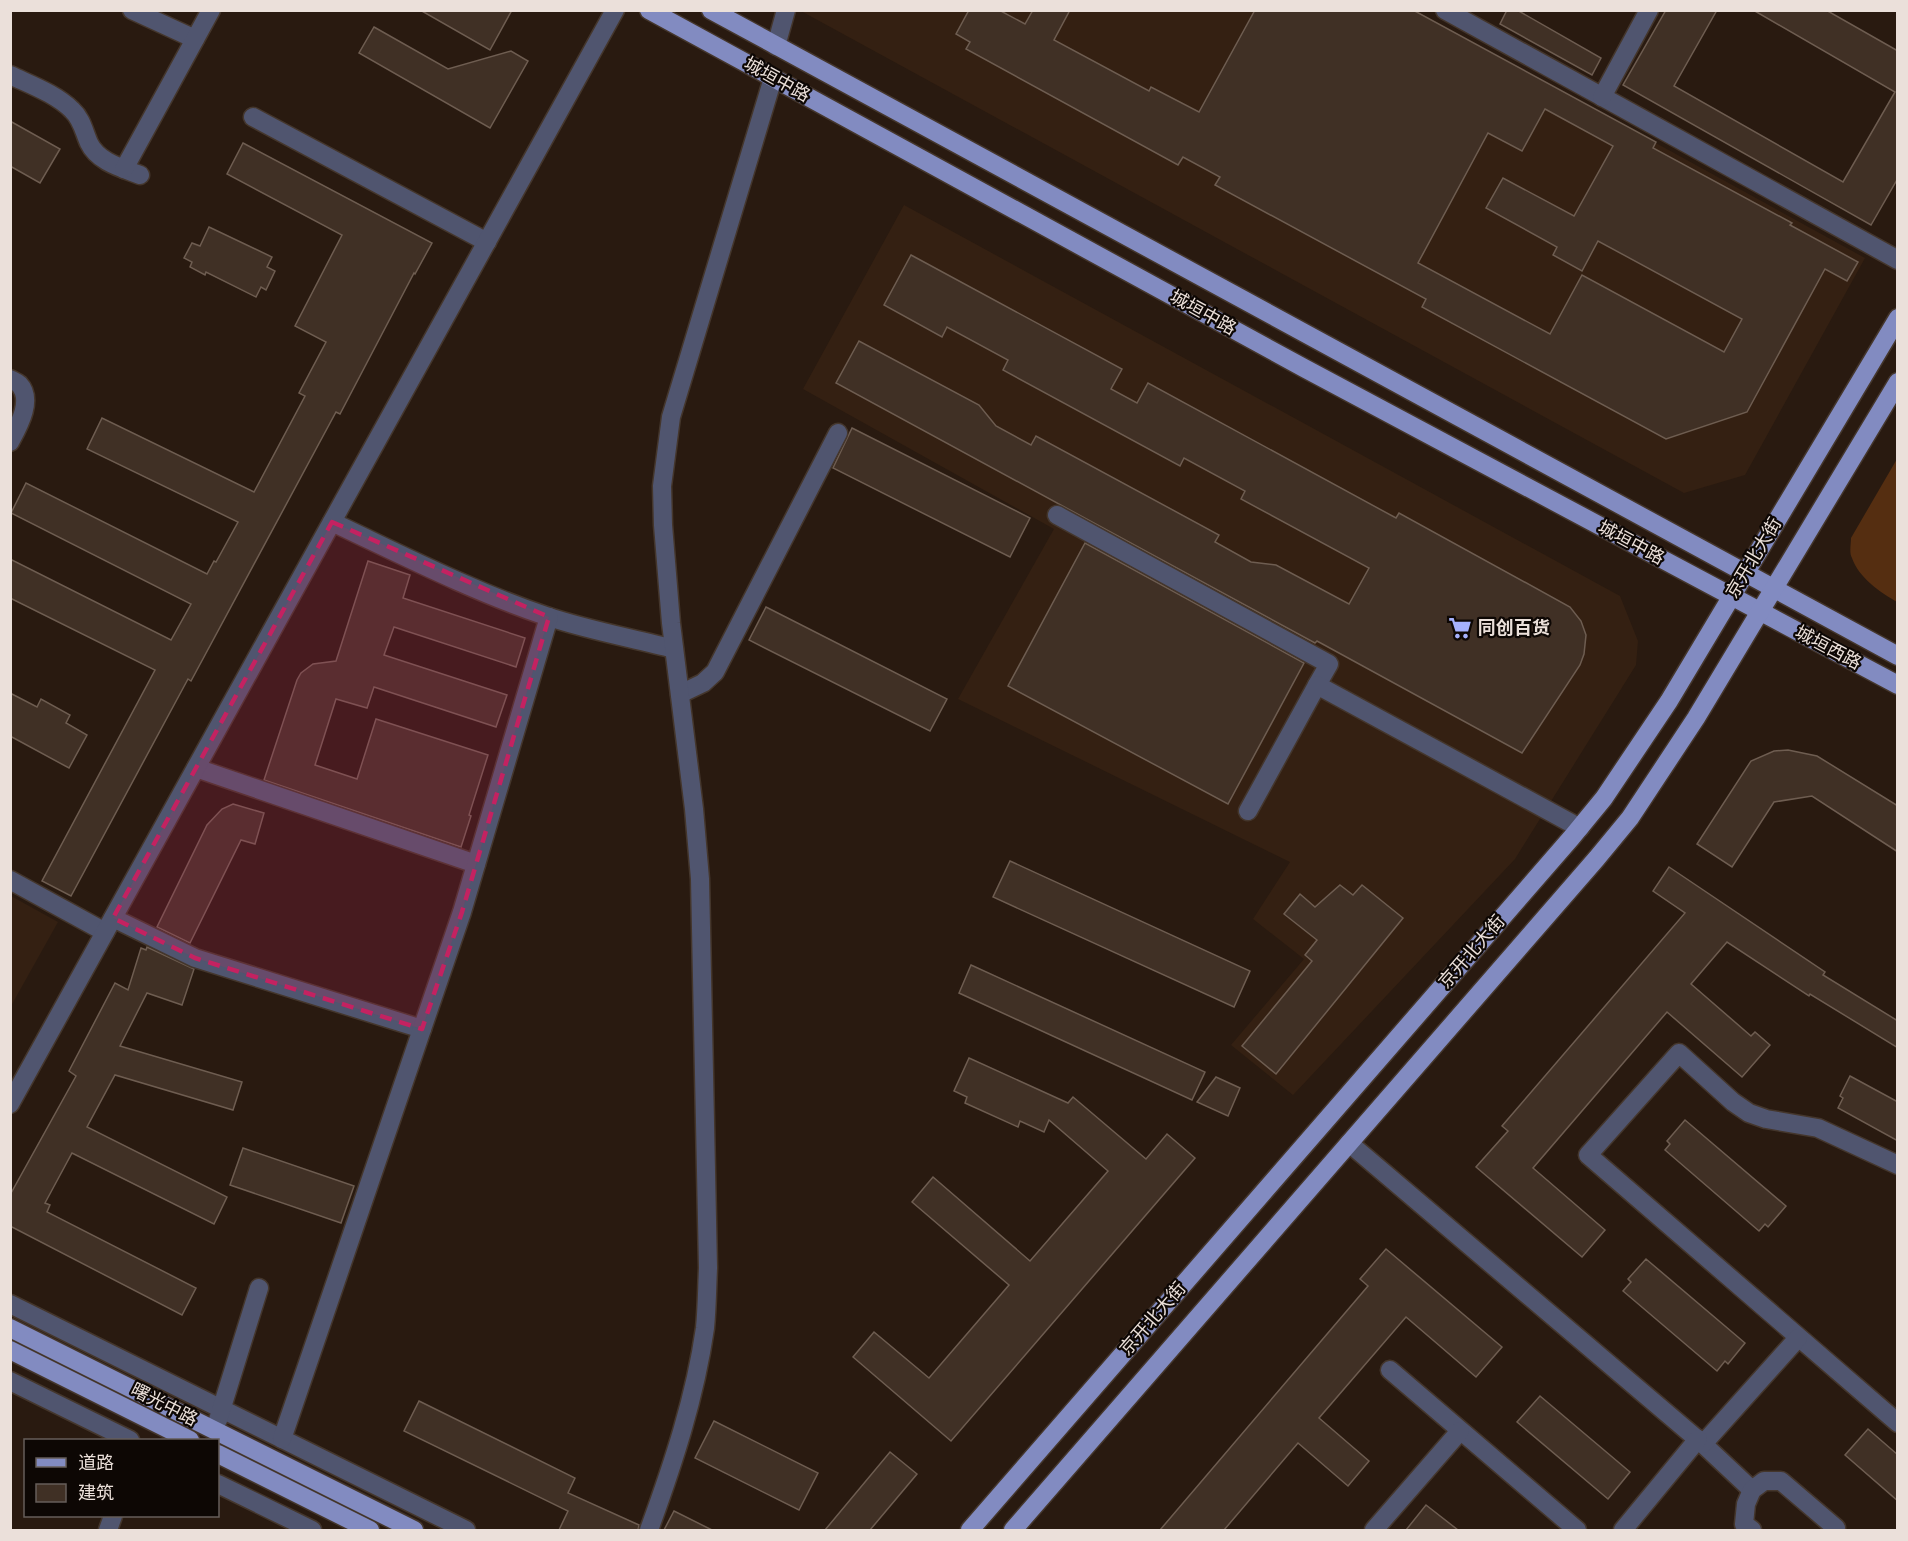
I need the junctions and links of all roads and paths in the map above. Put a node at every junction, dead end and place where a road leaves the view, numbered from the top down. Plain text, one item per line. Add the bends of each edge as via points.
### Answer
1 (132, 10) edge
2 (211, 10) edge
3 (615, 10) edge
4 (649, 10) edge
5 (711, 10) edge
6 (786, 10) edge
7 (1445, 10) edge
8 (1649, 10) edge
9 (195, 39) junction
10 (776, 46) junction
11 (10, 75) edge
12 (773, 78) junction
13 (1602, 97) junction
14 (253, 117) dead end
15 (487, 242) junction
16 (1898, 260) edge
17 (1898, 318) edge
18 (10, 379) edge
19 (1898, 382) edge
20 (838, 433) dead end
21 (10, 442) edge
22 (1057, 515) dead end
23 (332, 522) junction
24 (1745, 573) junction
25 (1773, 588) junction
26 (1731, 596) junction
27 (1759, 612) junction
28 (549, 617) junction
29 (674, 649) junction
30 (1898, 656) edge
31 (1317, 685) junction
32 (1898, 685) edge
33 (680, 694) junction
34 (196, 768) junction
35 (1248, 811) dead end
36 (1580, 828) junction
37 (476, 864) junction
38 (10, 880) edge
39 (109, 925) junction
40 (422, 1029) junction
41 (10, 1104) edge
42 (1349, 1143) junction
43 (1898, 1165) edge
44 (259, 1288) dead end
45 (10, 1304) edge
46 (10, 1328) edge
47 (1798, 1338) junction
48 (10, 1350) edge
49 (1390, 1370) dead end
50 (10, 1382) edge
51 (221, 1409) junction
52 (1898, 1423) edge
53 (214, 1430) junction
54 (1460, 1431) junction
55 (128, 1439) edge
56 (188, 1439) edge
57 (282, 1439) junction
58 (1700, 1442) junction
59 (219, 1454) edge
60 (219, 1484) edge
61 (1752, 1490) junction
62 (312, 1530) edge
63 (370, 1530) edge
64 (414, 1530) edge
65 (466, 1530) edge
66 (649, 1530) edge
67 (970, 1530) edge
68 (1012, 1530) edge
69 (1374, 1530) edge
70 (1577, 1530) edge
71 (1623, 1530) edge
72 (1752, 1530) edge
73 (1834, 1530) edge

1 - 9 street
2 - 9 street
3 - 15 street
4 - 12 main road, 城垣中路
5 - 10 main road, 城垣中路
6 - 10 street
7 - 13 street
8 - 13 street
9 - 11 street via 132,172 104,160 90,145 73,110 54,96
10 - 24 main road, 城垣中路
12 - 26 main road, 城垣中路
12 - 29 street via 671,417 662,486
13 - 16 street
14 - 15 street
15 - 23 street
17 - 24 main road, 京开北大街
18 - 21 street via 19,384 24,406 21,422
19 - 25 main road, 京开北大街
20 - 33 street via 715,672 704,683
22 - 31 street via 1329,664
23 - 28 street via 436,571
23 - 34 street
24 - 25 main road, 城垣中路
24 - 26 main road, 京开北大街
25 - 27 main road, 京开北大街
25 - 30 main road, 城垣西路
26 - 27 main road, 城垣中路
26 - 36 main road, 京开北大街 via 1640,746
27 - 32 main road, 城垣西路
27 - 42 main road, 京开北大街 via 1630,818
28 - 29 street
28 - 37 street
29 - 33 street
31 - 35 street
31 - 36 street
33 - 66 street via 700,879 708,1268 705,1326 688,1415
34 - 37 street
34 - 39 street
36 - 67 main road, 京开北大街
37 - 40 street
38 - 39 street
39 - 40 street via 195,958
39 - 41 street
40 - 57 street
42 - 58 street
42 - 68 main road, 京开北大街
43 - 47 street via 1818,1128 1749,1113 1679,1053 1588,1155
44 - 51 street
45 - 51 street
46 - 53 main road, 曙光中路
47 - 52 street
47 - 58 street
48 - 56 main road, 曙光中路
49 - 54 street
50 - 55 street
51 - 53 street
51 - 57 street
53 - 64 main road, 曙光中路
54 - 69 street
54 - 70 street
57 - 65 street
58 - 61 street
58 - 71 street
59 - 63 main road
60 - 62 street
61 - 72 street via 1744,1524
61 - 73 street via 1764,1481 1781,1481

